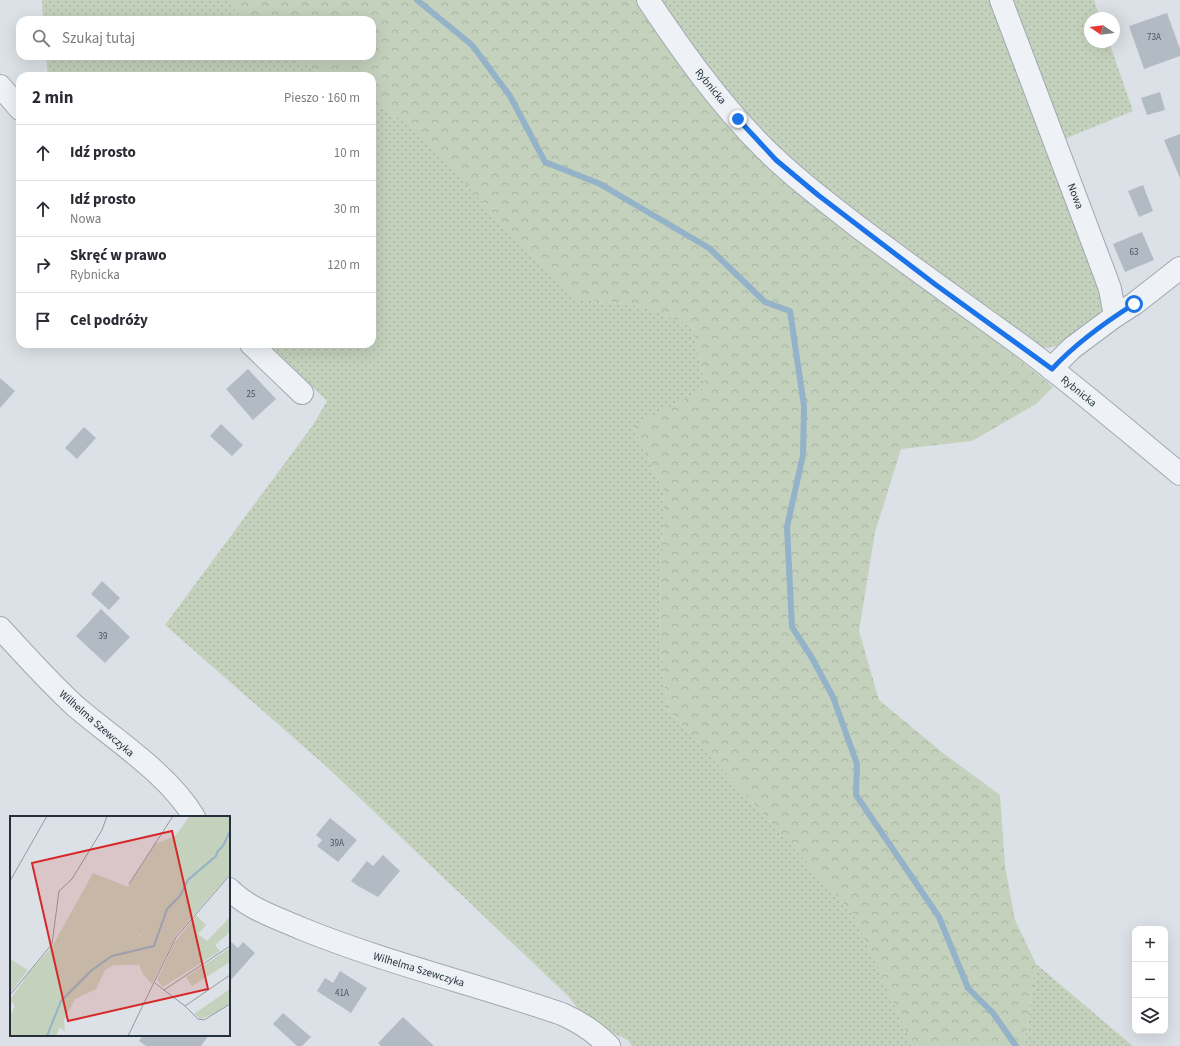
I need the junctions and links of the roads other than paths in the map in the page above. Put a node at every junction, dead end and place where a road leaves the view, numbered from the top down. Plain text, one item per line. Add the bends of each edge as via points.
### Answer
1 (648, 0) edge
2 (1001, 0) edge
3 (0, 86) edge
4 (16, 104) edge
5 (1180, 268) edge
6 (1115, 316) junction
7 (255, 348) edge
8 (1052, 369) junction
9 (302, 393) dead end
10 (1180, 474) edge
11 (0, 628) edge
12 (193, 816) edge
13 (230, 891) edge
14 (609, 1046) edge

1 - 8 street, Rybnicka via 712,88 776,160 897,256
2 - 6 street, Nowa via 1105,275
3 - 4 street
5 - 6 street
6 - 8 street via 1072,348
7 - 9 street
8 - 10 street, Rybnicka
11 - 12 street, Wilhelma Szewczyka via 74,704 161,777
13 - 14 street, Wilhelma Szewczyka via 246,904 262,912 354,949 562,1014 582,1023

